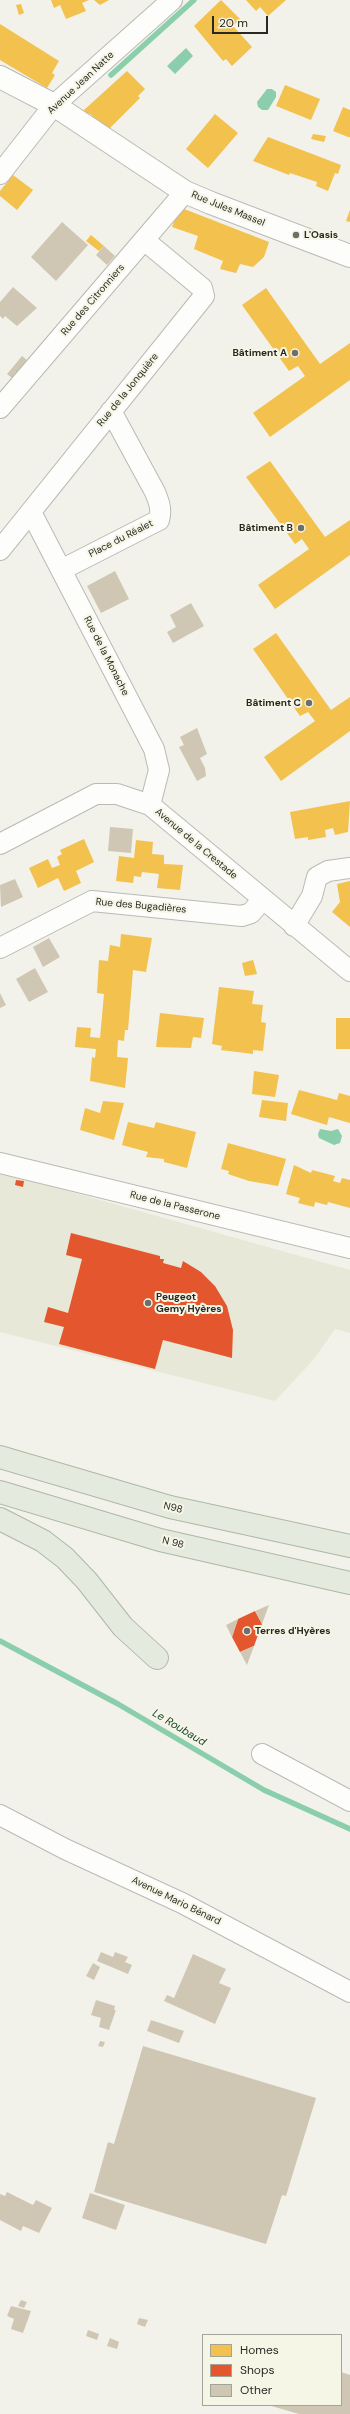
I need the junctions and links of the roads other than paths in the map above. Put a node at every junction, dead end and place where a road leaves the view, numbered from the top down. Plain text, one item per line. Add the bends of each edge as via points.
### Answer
1 (172, 0) edge
2 (0, 77) edge
3 (54, 105) junction
4 (0, 174) edge
5 (185, 192) junction
6 (144, 240) junction
7 (350, 256) edge
8 (0, 408) edge
9 (111, 411) junction
10 (31, 512) junction
11 (0, 550) edge
12 (61, 570) junction
13 (150, 805) junction
14 (0, 844) edge
15 (350, 868) edge
16 (262, 900) junction
17 (294, 926) junction
18 (0, 948) edge
19 (350, 971) edge
20 (0, 1163) edge
21 (350, 1248) edge
22 (0, 1457) edge
23 (0, 1492) edge
24 (0, 1519) edge
25 (350, 1546) edge
26 (350, 1583) edge
27 (157, 1658) dead end
28 (262, 1754) dead end
29 (350, 1801) edge
30 (0, 1815) edge
31 (350, 1992) edge

1 - 3 street, Avenue Jean Natte
2 - 3 street, Rue Jules Massel
3 - 4 street, Avenue Jean Natte
3 - 5 street, Rue Jules Massel
5 - 6 street, Rue des Citronniers
5 - 7 street, Rue Jules Massel
6 - 8 street, Rue des Citronniers
6 - 9 street, Rue de la Jonquière via 202,288 204,296
9 - 10 street, Rue de la Jonquière
9 - 12 street, Place du Réalet via 161,504 159,520
10 - 11 street, Rue de la Jonquière
10 - 12 street, Rue de la Monache
12 - 13 street, Rue de la Monache via 154,749 159,770
13 - 14 street, Avenue de la Crestade via 117,794 96,794
13 - 16 street, Avenue de la Crestade
15 - 17 street via 328,871 317,877 312,896
16 - 17 street, Avenue de la Crestade
16 - 18 street, Rue des Bugadières via 251,913 242,916 92,901
17 - 19 street, Avenue de la Crestade
20 - 21 street, Rue de la Passerone
22 - 25 highway, N98 via 170,1507
23 - 26 highway, N 98 via 160,1540
24 - 27 highway via 43,1541 65,1558 87,1581 123,1627
28 - 29 street
30 - 31 street, Avenue Mario Bénard via 65,1849 182,1903

